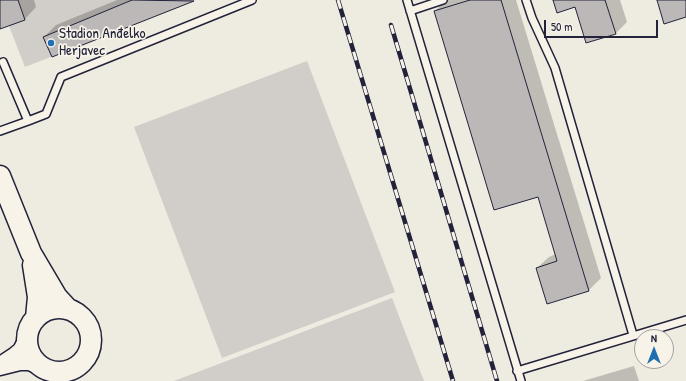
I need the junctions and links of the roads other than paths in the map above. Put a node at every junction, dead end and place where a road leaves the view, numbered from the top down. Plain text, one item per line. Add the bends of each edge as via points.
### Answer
1 (252, 0) edge
2 (407, 0) edge
3 (443, 0) edge
4 (526, 0) edge
5 (410, 11) junction
6 (3, 62) dead end
7 (28, 120) junction
8 (0, 131) edge
9 (0, 176) edge
10 (31, 253) junction
11 (68, 309) junction
12 (36, 318) junction
13 (686, 320) edge
14 (633, 335) junction
15 (27, 337) junction
16 (88, 355) junction
17 (0, 364) edge
18 (0, 368) edge
19 (517, 371) junction
20 (56, 374) edge
21 (84, 381) edge
22 (521, 381) edge

1 - 7 lane via 60,77 46,114
2 - 5 lane
3 - 5 lane
4 - 14 lane via 555,68
5 - 19 lane
6 - 7 lane
7 - 8 lane
9 - 10 main road
10 - 11 main road via 57,297
10 - 12 main road via 38,297
11 - 12 main road via 51,309
11 - 16 main road via 84,319 89,327 91,346
12 - 15 main road
13 - 14 lane
14 - 19 lane
15 - 17 street via 20,350
15 - 20 main road via 27,346 35,362
16 - 20 main road via 75,368
16 - 21 main road
18 - 20 street via 29,364
19 - 22 lane

